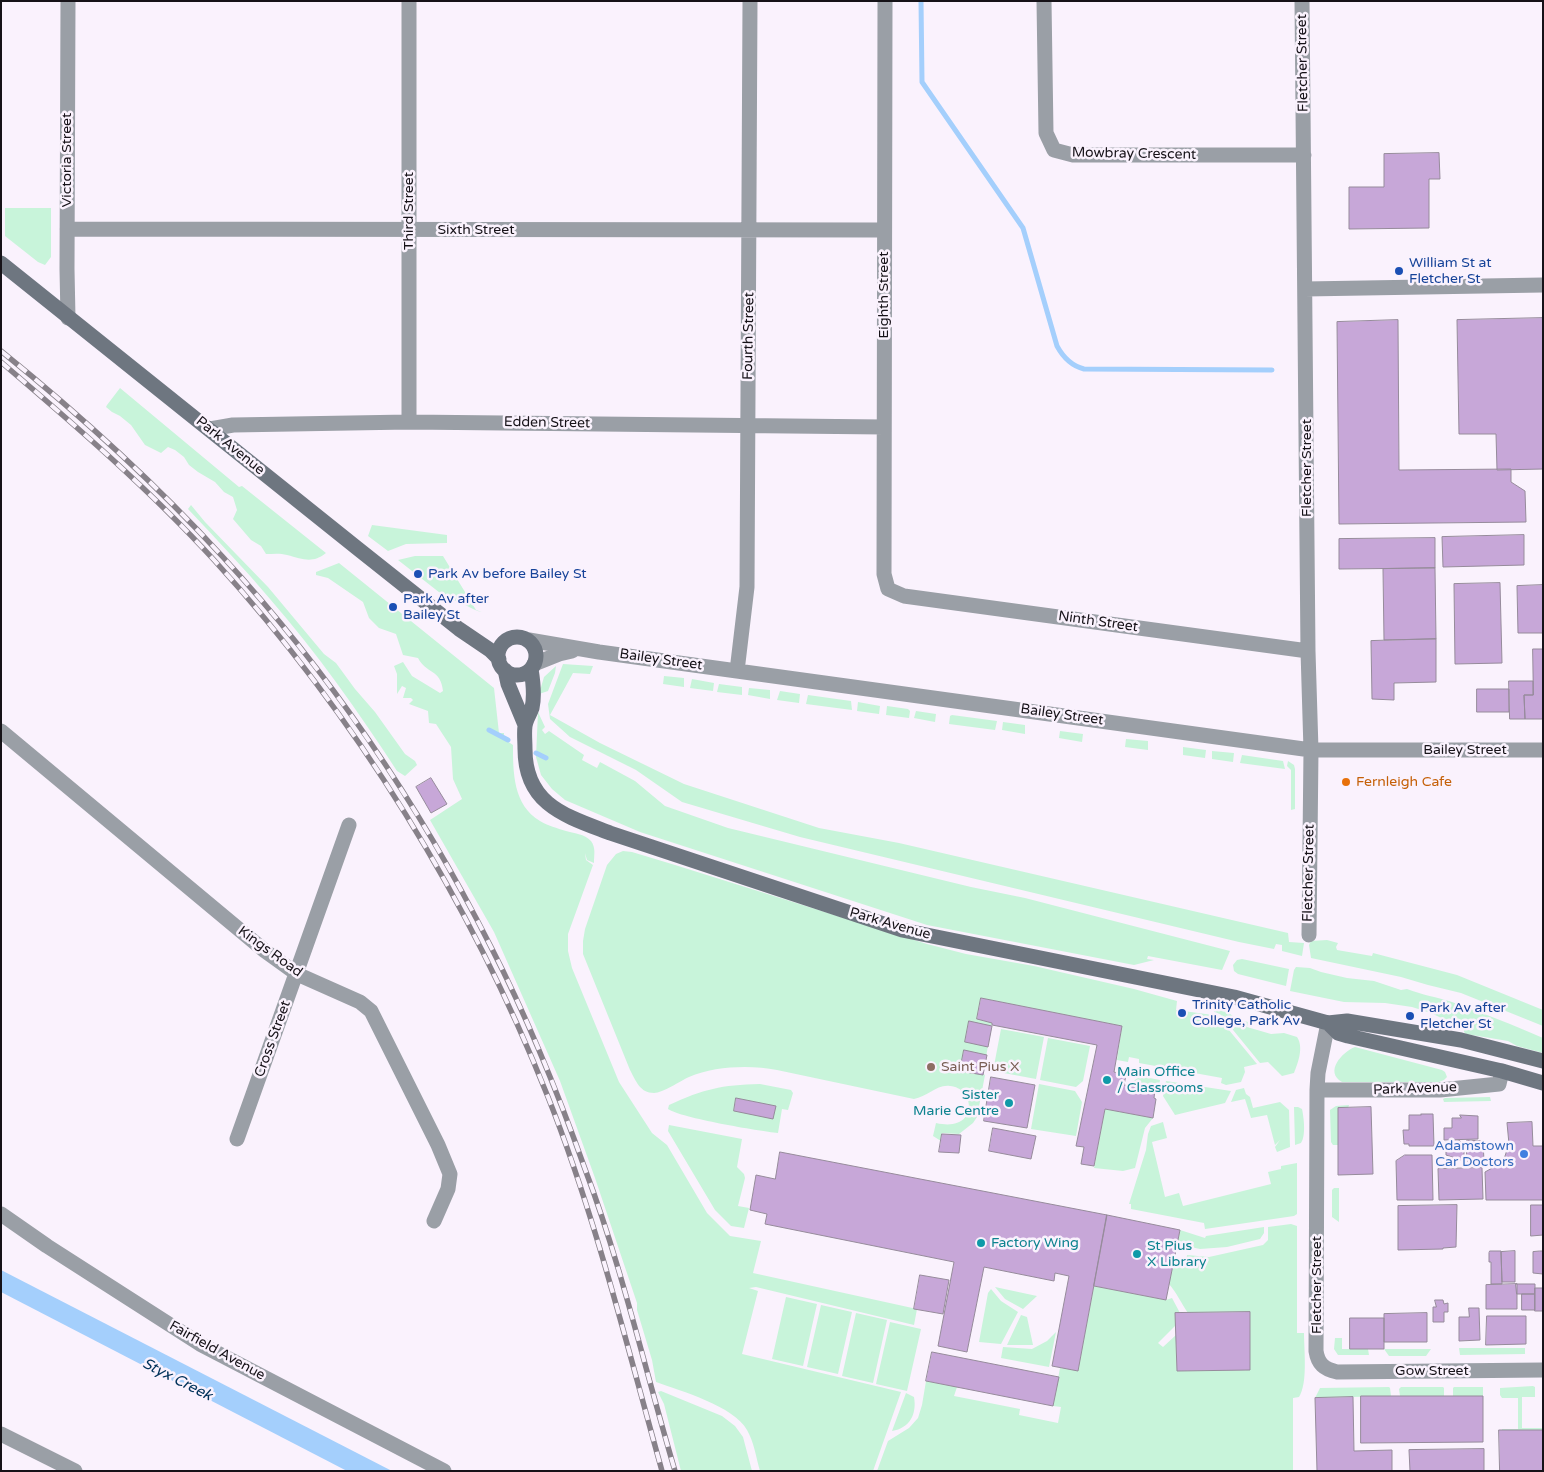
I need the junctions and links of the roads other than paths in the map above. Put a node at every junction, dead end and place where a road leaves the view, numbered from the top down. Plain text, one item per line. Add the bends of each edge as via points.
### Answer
1 (68, 1) edge
2 (409, 1) edge
3 (750, 1) edge
4 (885, 1) edge
5 (1044, 1) edge
6 (1302, 1) edge
7 (1304, 154) junction
8 (67, 229) junction
9 (408, 230) junction
10 (750, 230) junction
11 (884, 230) junction
12 (1, 263) edge
13 (1543, 285) edge
14 (1305, 289) junction
15 (68, 318) junction
16 (409, 422) junction
17 (748, 425) junction
18 (884, 427) junction
19 (210, 429) junction
20 (888, 589) joint
21 (459, 629) junction
22 (529, 640) junction
23 (505, 641) junction
24 (584, 650) junction
25 (1308, 651) junction
26 (502, 664) junction
27 (533, 667) junction
28 (737, 671) junction
29 (525, 725) junction
30 (1, 731) edge
31 (1311, 750) junction
32 (1543, 750) edge
33 (349, 825) dead end
34 (1309, 935) dead end
35 (297, 974) junction
36 (1328, 1023) junction
37 (1543, 1061) edge
38 (1502, 1071) junction
39 (1543, 1083) edge
40 (1317, 1090) junction
41 (236, 1139) dead end
42 (1, 1214) edge
43 (434, 1221) dead end
44 (1322, 1367) joint
45 (1543, 1370) edge
46 (1, 1434) edge
47 (75, 1471) edge
48 (444, 1471) edge

1 - 8 street, Victoria Street
2 - 9 street, Third Street
3 - 10 street, Fourth Street
4 - 11 street, Eighth Street
5 - 7 street, Mowbray Crescent via 1046,132 1054,150 1073,156
6 - 7 street, Fletcher Street
7 - 14 street, Fletcher Street
8 - 9 street, Sixth Street
8 - 15 street, Victoria Street
9 - 10 street, Sixth Street
9 - 16 street, Third Street
10 - 11 street, Sixth Street
10 - 17 street, Fourth Street
11 - 18 street, Eighth Street
12 - 15 main road, Park Avenue
13 - 14 street
14 - 25 street, Fletcher Street
15 - 19 main road, Park Avenue
16 - 17 street, Edden Street
16 - 19 street, Edden Street via 234,425
17 - 18 street, Edden Street
17 - 28 street, Fourth Street via 747,587
18 - 20 street, Eighth Street via 884,574
19 - 21 main road, Park Avenue
20 - 25 street, Ninth Street via 904,596
21 - 23 main road, Park Avenue via 482,638
21 - 26 main road, Park Avenue via 490,650
22 - 23 main road via 517,637
22 - 24 street, Bailey Street
22 - 27 main road via 536,654
23 - 26 main road via 501,646
24 - 27 street, Bailey Street via 558,654
24 - 28 street, Bailey Street
25 - 31 street, Fletcher Street
26 - 27 main road via 518,675
26 - 29 main road, Park Avenue
27 - 29 main road, Park Avenue via 532,707
28 - 31 street, Bailey Street
29 - 36 main road, Park Avenue via 526,767 533,788 564,815 610,833 902,930 1234,997
30 - 35 street, Kings Road via 265,951
31 - 32 street, Bailey Street
31 - 34 street, Fletcher Street
33 - 35 street, Cross Street
35 - 41 street, Cross Street
35 - 43 street, Kings Road via 360,1002 374,1015 450,1174 448,1189
36 - 37 main road, Park Avenue via 1347,1021 1460,1040
36 - 38 main road, Park Avenue via 1338,1033 1348,1036
36 - 40 street, Fletcher Street
38 - 39 main road, Park Avenue
38 - 40 street, Park Avenue via 1499,1084 1490,1085 1440,1090
40 - 44 street, Fletcher Street via 1316,1351
42 - 48 street, Fairfield Avenue via 200,1344
44 - 45 street, Gow Street via 1336,1372
46 - 47 street

